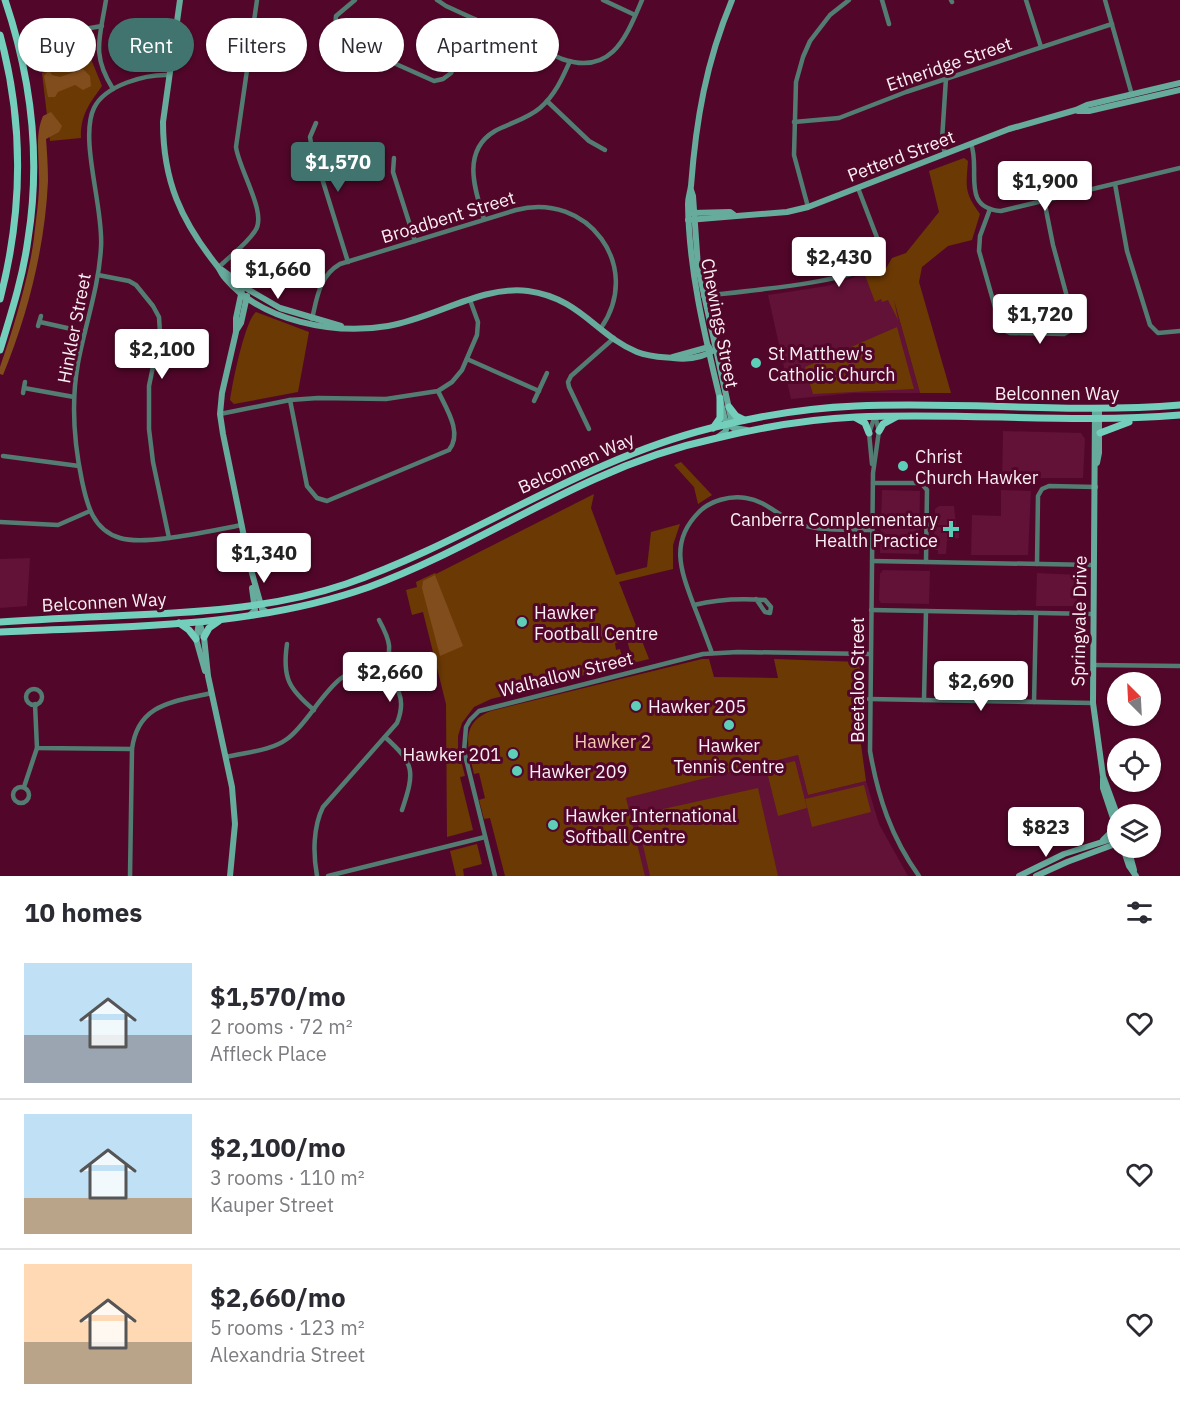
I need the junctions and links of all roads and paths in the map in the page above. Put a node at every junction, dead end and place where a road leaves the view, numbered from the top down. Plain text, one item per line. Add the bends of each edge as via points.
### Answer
1 (4, 0) edge
2 (106, 0) edge
3 (180, 0) edge
4 (257, 0) edge
5 (355, 0) edge
6 (437, 0) edge
7 (603, 0) edge
8 (642, 0) edge
9 (732, 0) edge
10 (848, 0) edge
11 (882, 0) edge
12 (1026, 0) edge
13 (1105, 0) edge
14 (635, 15) junction
15 (471, 18) edge
16 (889, 24) dead end
17 (1112, 24) junction
18 (102, 26) junction
19 (96, 27) edge
20 (0, 35) edge
21 (1041, 47) junction
22 (559, 57) edge
23 (570, 62) junction
24 (450, 72) edge
25 (169, 75) junction
26 (946, 78) junction
27 (1180, 83) edge
28 (113, 89) junction
29 (1180, 90) edge
30 (1133, 98) junction
31 (548, 102) junction
32 (794, 122) junction
33 (316, 123) dead end
34 (971, 144) junction
35 (605, 150) dead end
36 (945, 154) junction
37 (394, 158) dead end
38 (1180, 168) edge
39 (1115, 184) junction
40 (858, 188) junction
41 (1044, 200) junction
42 (808, 207) junction
43 (990, 209) junction
44 (691, 216) junction
45 (484, 219) junction
46 (415, 241) junction
47 (348, 262) junction
48 (218, 268) junction
49 (98, 275) junction
50 (245, 291) junction
51 (700, 296) junction
52 (0, 299) edge
53 (470, 300) junction
54 (262, 306) junction
55 (244, 311) junction
56 (40, 321) dead end
57 (311, 322) junction
58 (601, 328) junction
59 (1180, 331) edge
60 (85, 332) junction
61 (236, 332) junction
62 (614, 338) junction
63 (707, 346) junction
64 (716, 349) junction
65 (0, 350) edge
66 (709, 354) junction
67 (669, 358) junction
68 (467, 359) junction
69 (547, 373) dead end
70 (24, 388) dead end
71 (539, 390) junction
72 (438, 391) junction
73 (74, 397) junction
74 (720, 398) junction
75 (290, 400) junction
76 (534, 401) dead end
77 (892, 405) junction
78 (1180, 405) edge
79 (856, 406) junction
80 (729, 407) junction
81 (1097, 409) junction
82 (220, 414) junction
83 (875, 416) junction
84 (898, 416) junction
85 (1180, 416) edge
86 (854, 417) junction
87 (1158, 417) junction
88 (1097, 419) junction
89 (744, 420) junction
90 (729, 424) junction
91 (713, 428) junction
92 (590, 429) dead end
93 (750, 430) junction
94 (879, 431) junction
95 (869, 433) junction
96 (1100, 433) junction
97 (718, 437) junction
98 (3, 457) dead end
99 (79, 466) junction
100 (1096, 467) junction
101 (873, 472) junction
102 (567, 481) junction
103 (873, 483) junction
104 (1096, 487) junction
105 (572, 490) junction
106 (90, 512) junction
107 (0, 522) edge
108 (242, 525) junction
109 (872, 530) junction
110 (169, 538) junction
111 (417, 556) junction
112 (872, 561) junction
113 (926, 562) junction
114 (1037, 564) junction
115 (421, 565) junction
116 (1094, 565) junction
117 (756, 599) dead end
118 (257, 605) junction
119 (694, 605) junction
120 (871, 610) junction
121 (212, 611) junction
122 (926, 611) junction
123 (184, 613) junction
124 (1036, 613) junction
125 (268, 614) junction
126 (1094, 614) junction
127 (128, 616) junction
128 (249, 616) junction
129 (221, 620) junction
130 (379, 620) dead end
131 (21, 621) junction
132 (0, 622) edge
133 (199, 622) junction
134 (179, 623) junction
135 (128, 626) junction
136 (21, 631) junction
137 (0, 632) edge
138 (204, 637) junction
139 (196, 639) junction
140 (287, 644) dead end
141 (712, 653) junction
142 (870, 654) junction
143 (1092, 665) junction
144 (1180, 666) edge
145 (382, 673) junction
146 (208, 676) junction
147 (212, 693) junction
148 (869, 699) junction
149 (924, 700) junction
150 (1034, 702) junction
151 (1093, 703) junction
152 (35, 704) dead end
153 (314, 710) junction
154 (385, 737) junction
155 (37, 748) junction
156 (132, 749) junction
157 (226, 757) junction
158 (24, 787) dead end
159 (1111, 804) edge
160 (402, 810) dead end
161 (485, 837) junction
162 (1107, 837) edge
163 (1107, 841) edge
164 (1107, 844) edge
165 (1101, 845) junction
166 (1107, 846) edge
167 (1127, 858) edge
168 (1131, 858) edge
169 (1135, 874) edge
170 (130, 876) edge
171 (231, 876) edge
172 (317, 876) edge
173 (328, 876) edge
174 (495, 876) edge
175 (919, 876) edge
176 (1019, 876) edge
177 (1036, 876) edge

1 - 65 main road via 14,28 31,110 33,192 28,240
2 - 18 street
3 - 25 street
4 - 48 street via 236,147 258,208 259,223 255,233
5 - 24 street via 336,16 334,29 340,39 434,81
6 - 15 street
7 - 14 street
8 - 14 street
9 - 44 street, Chewings Street via 704,83 688,196
10 - 32 street via 820,27 803,57 796,82
11 - 16 street
12 - 21 street
13 - 17 street
14 - 23 street via 625,38 611,54 591,62
17 - 21 street, Etheridge Street
17 - 30 street
18 - 19 street
18 - 28 street via 98,57
20 - 52 main road via 14,102 18,186 14,233
21 - 26 street, Etheridge Street
22 - 23 street
23 - 31 street
25 - 28 street, Hinkler Street via 158,74
25 - 48 street via 163,122 167,171 184,219
26 - 32 street, Etheridge Street via 839,118
26 - 36 street via 942,140
27 - 30 street, Petterd Street
28 - 49 street, Hinkler Street via 95,106 89,127 101,227
29 - 30 street, Petterd Street
30 - 34 street, Petterd Street via 1087,105
31 - 35 street
31 - 45 street via 493,133 480,147 473,177
32 - 42 street via 794,155
33 - 47 street via 310,143
34 - 36 street, Petterd Street
34 - 43 street via 975,155 975,191 981,204
36 - 40 street, Petterd Street
37 - 46 street via 393,172
38 - 39 street
39 - 41 street
39 - 59 street via 1127,251 1150,325 1158,333
40 - 42 street, Petterd Street
40 - 51 street via 881,248 873,265 813,282
41 - 43 street via 1001,211
41 - 43 street via 1073,319 1072,328 1064,334 1010,333 1000,325 979,251
42 - 44 street, Petterd Street via 729,218
44 - 51 street, Chewings Street
45 - 46 street, Broadbent Street
45 - 58 street, Broadbent Street via 537,206 571,213 588,224 605,244 615,270 613,304
46 - 47 street, Broadbent Street
47 - 57 street, Broadbent Street via 323,280
48 - 50 street via 226,279
49 - 60 street, Hinkler Street
49 - 110 street via 136,285 159,317 148,418
50 - 54 street
50 - 55 street
50 - 57 street
50 - 61 street via 236,318
51 - 63 street, Chewings Street
51 - 64 street, Chewings Street
53 - 57 street via 407,322 375,327 329,328
53 - 58 street via 514,290 544,294 573,307
53 - 68 street via 478,328
54 - 55 street via 250,306
54 - 57 street via 291,319
55 - 61 street
56 - 60 street
58 - 62 street
60 - 73 street, Hinkler Street
61 - 82 street
62 - 67 street via 640,354
62 - 92 street via 568,382
63 - 64 street
63 - 66 street, Chewings Street
63 - 67 street
64 - 66 street
64 - 80 street, Chewings Street
66 - 67 street
66 - 74 street, Chewings Street
68 - 71 street
68 - 72 street via 456,379
69 - 71 street
70 - 73 street
71 - 76 street
72 - 75 street via 386,399
72 - 75 street via 455,432 449,450 327,501 317,498 307,486
73 - 99 street, Hinkler Street
74 - 90 street, Chewings Street
74 - 91 main road via 720,418
75 - 82 street
77 - 79 main road, Belconnen Way
77 - 81 main road, Belconnen Way
77 - 83 main road
78 - 81 main road, Belconnen Way
79 - 83 main road
79 - 89 main road, Belconnen Way
80 - 89 main road
80 - 90 street, Chewings Street
81 - 88 street, Springvale Drive
82 - 108 street
83 - 84 main road, Belconnen Way
83 - 86 main road, Belconnen Way
83 - 94 street, Beetaloo Street
83 - 95 street, Beetaloo Street
84 - 88 main road, Belconnen Way
84 - 94 main road via 883,424
85 - 87 main road, Belconnen Way
86 - 93 main road, Belconnen Way
86 - 95 main road via 865,423
87 - 88 main road, Belconnen Way
87 - 96 main road via 1125,422
88 - 96 street, Springvale Drive
88 - 100 street, Springvale Drive
89 - 90 main road, Belconnen Way
90 - 91 main road, Belconnen Way
90 - 93 street
90 - 97 street
91 - 102 main road, Belconnen Way via 615,459
93 - 97 main road, Belconnen Way
94 - 101 street, Beetaloo Street
95 - 101 street, Beetaloo Street
96 - 100 street, Springvale Drive
97 - 105 main road, Belconnen Way via 624,467
98 - 99 street
99 - 106 street, Hinkler Street
100 - 104 street, Springvale Drive
101 - 103 street, Beetaloo Street
102 - 105 main road
102 - 111 main road, Belconnen Way
103 - 109 street, Beetaloo Street
103 - 113 street via 918,483 927,489
104 - 114 street via 1042,489 1038,496
104 - 116 street, Springvale Drive
105 - 115 main road, Belconnen Way
106 - 107 street via 58,525
106 - 110 street via 102,528 119,538
108 - 110 street
108 - 118 street
109 - 112 street, Beetaloo Street
109 - 119 street via 804,526 747,498 710,504 688,525 681,544 682,572
111 - 115 main road
111 - 118 main road, Belconnen Way via 343,585
112 - 113 street
112 - 120 street, Beetaloo Street
113 - 114 street
114 - 116 street
115 - 125 main road, Belconnen Way via 342,596
116 - 126 street, Springvale Drive
117 - 119 street via 723,598
118 - 121 main road, Belconnen Way
118 - 125 street
118 - 128 street
119 - 141 street
120 - 122 street
120 - 142 street, Beetaloo Street
121 - 123 main road, Belconnen Way
121 - 133 main road
122 - 124 street
122 - 149 street
123 - 127 main road, Belconnen Way
123 - 133 main road
124 - 126 street
124 - 150 street
125 - 128 main road, Belconnen Way
126 - 143 street, Springvale Drive
127 - 131 main road, Belconnen Way
127 - 135 main road
128 - 129 main road, Belconnen Way
129 - 133 main road, Belconnen Way
129 - 138 main road
130 - 145 street via 390,653
131 - 132 main road, Belconnen Way
131 - 136 main road
133 - 134 main road, Belconnen Way
133 - 138 street
133 - 139 street
134 - 135 main road, Belconnen Way
134 - 139 main road
135 - 136 main road, Belconnen Way
136 - 137 main road, Belconnen Way
138 - 146 street
139 - 146 street
140 - 153 street via 291,688
141 - 142 street, Walhallow Street
141 - 161 street, Walhallow Street via 479,711 463,736
142 - 148 street, Beetaloo Street
143 - 144 street
143 - 151 street, Springvale Drive
145 - 153 street via 351,671
145 - 154 street via 396,688 401,708 397,723
146 - 147 street
147 - 156 street via 151,711 141,722
147 - 157 street
148 - 149 street
148 - 175 street, Beetaloo Street via 870,751 878,795 891,828
149 - 150 street
150 - 151 street
151 - 159 street, Springvale Drive
152 - 155 street
153 - 157 street via 280,743
154 - 160 street via 409,765 409,789
154 - 172 street via 321,812 315,835
155 - 156 street
155 - 158 street
156 - 170 street
157 - 171 street via 234,812
161 - 173 street
161 - 174 street, Walhallow Street
162 - 165 street
163 - 165 street
164 - 165 street
165 - 166 street
165 - 176 street via 1064,854
165 - 177 street
167 - 169 street
168 - 169 street

